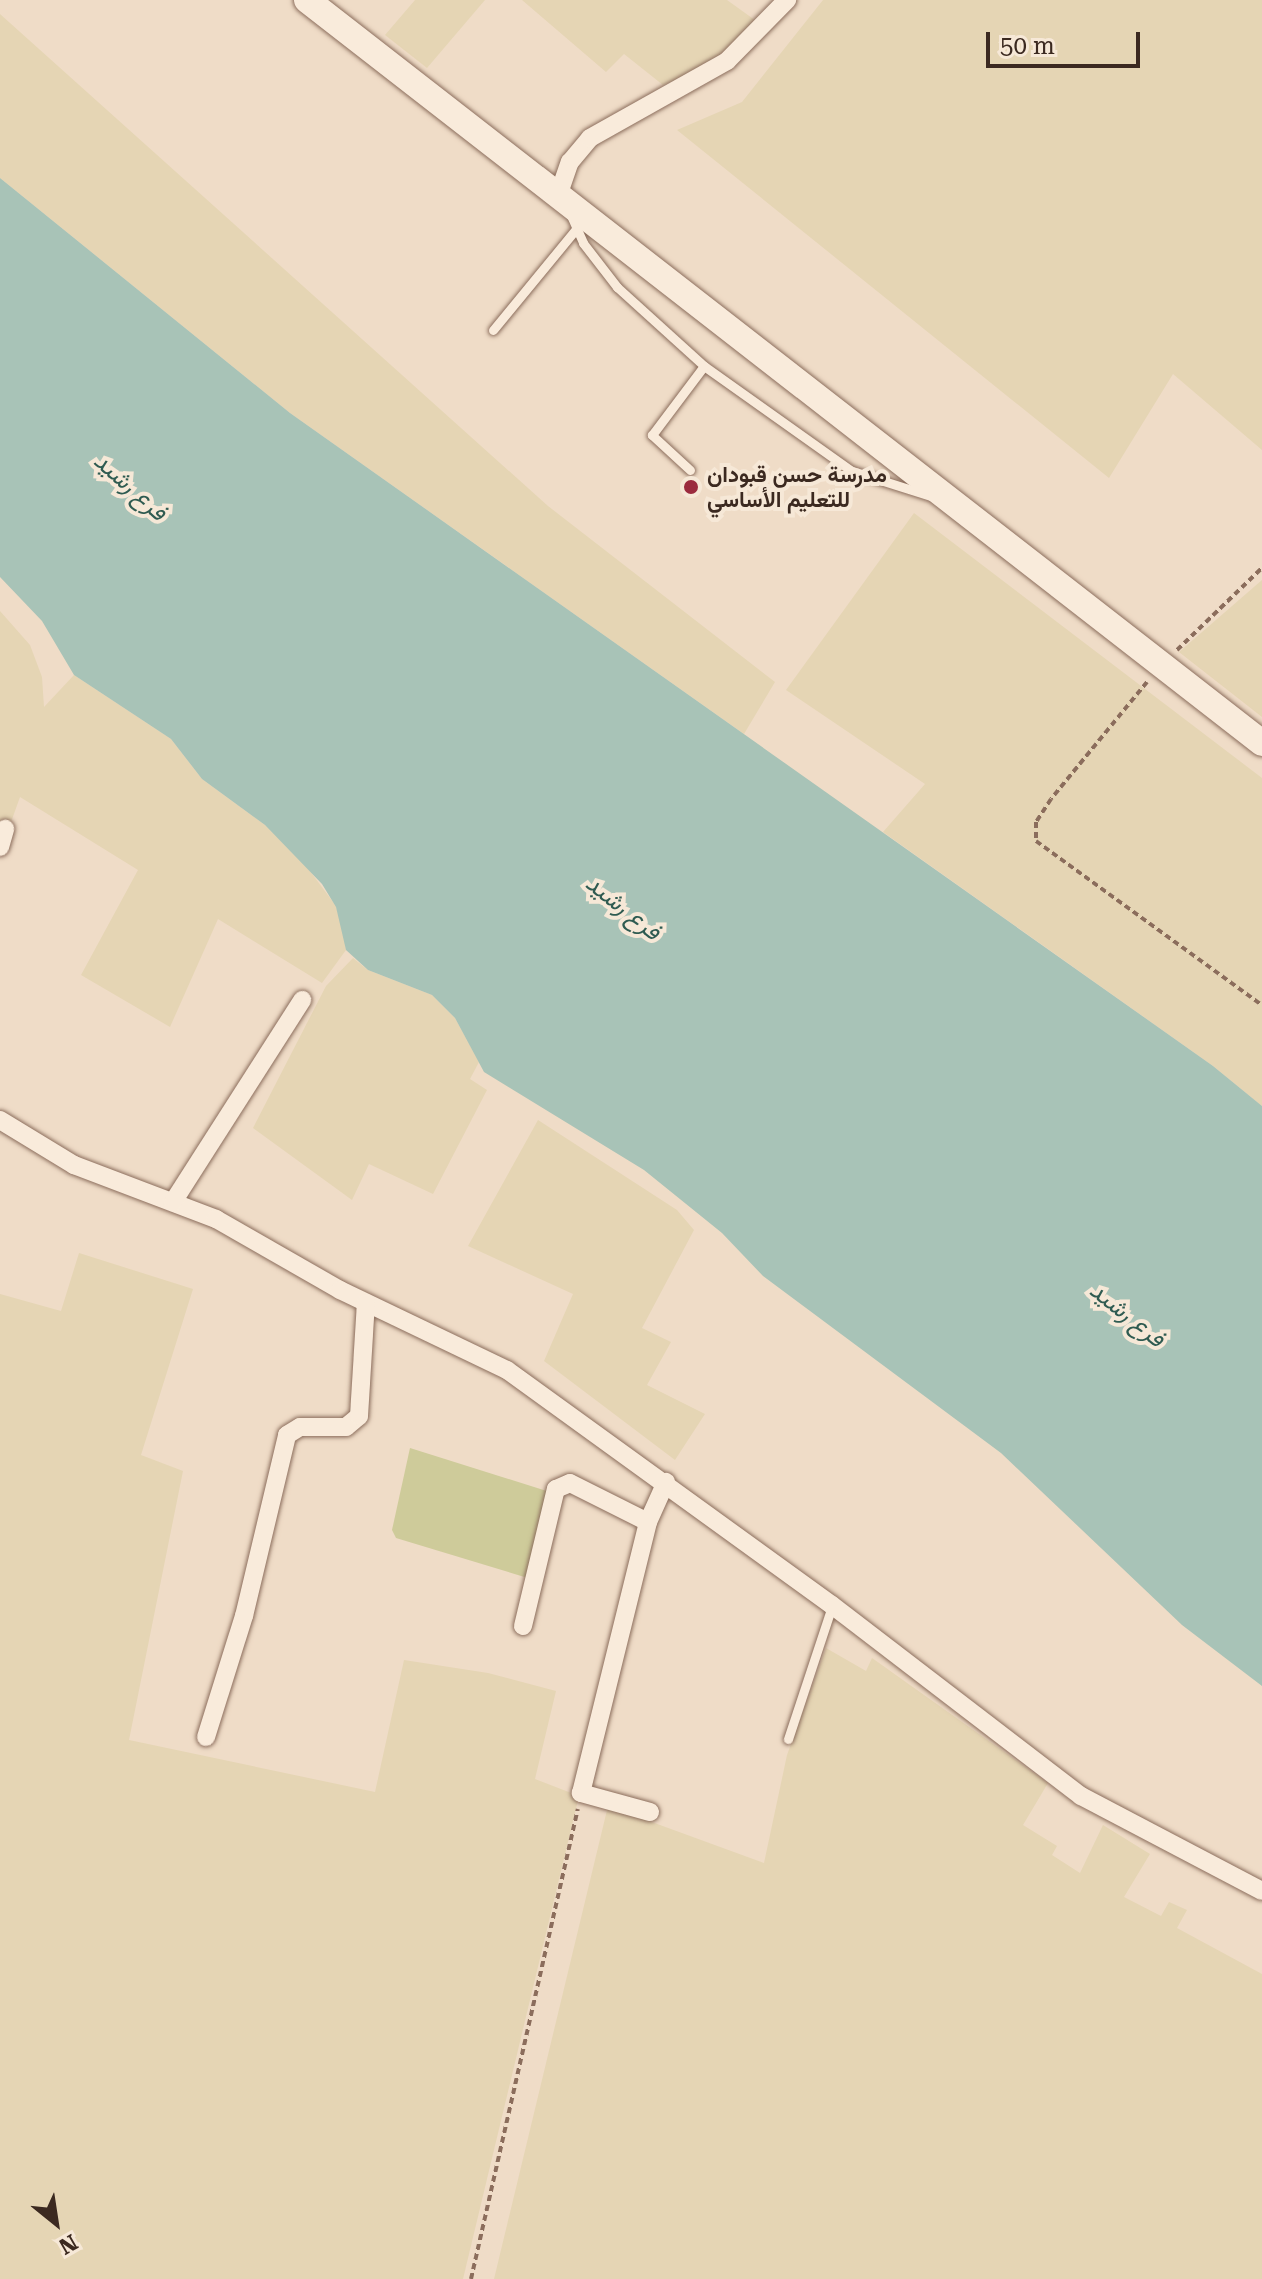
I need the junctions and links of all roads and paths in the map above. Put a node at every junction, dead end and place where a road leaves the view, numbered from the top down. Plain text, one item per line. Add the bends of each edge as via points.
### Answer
1 (307, 0) edge
2 (787, 0) edge
3 (563, 200) junction
4 (575, 230) junction
5 (493, 330) dead end
6 (704, 366) junction
7 (690, 470) dead end
8 (943, 498) junction
9 (1262, 568) edge
10 (1159, 667) junction
11 (1262, 743) edge
12 (302, 1000) dead end
13 (1262, 1005) edge
14 (0, 1120) edge
15 (173, 1202) junction
16 (366, 1303) junction
17 (666, 1482) junction
18 (648, 1522) junction
19 (832, 1605) junction
20 (523, 1626) dead end
21 (206, 1737) dead end
22 (788, 1739) dead end
23 (581, 1793) junction
24 (650, 1812) dead end
25 (1262, 1891) edge
26 (471, 2279) edge

1 - 3 street
2 - 3 street via 727,61 590,138 570,162
3 - 4 lane
3 - 8 street
4 - 5 lane
4 - 6 lane via 617,287
6 - 7 lane via 652,435
6 - 8 lane via 852,471
8 - 10 street
9 - 10 path
10 - 11 street
10 - 13 path via 1051,799 1036,822 1036,841
12 - 15 street
14 - 15 street via 74,1165
15 - 16 street via 216,1219
16 - 17 street via 507,1370
16 - 21 street via 359,1416 346,1427 300,1427 287,1435 244,1616
17 - 18 street
17 - 19 street
18 - 20 street via 570,1483 561,1485
18 - 23 street
19 - 22 lane
19 - 25 street via 1081,1796
23 - 24 street
23 - 26 path

